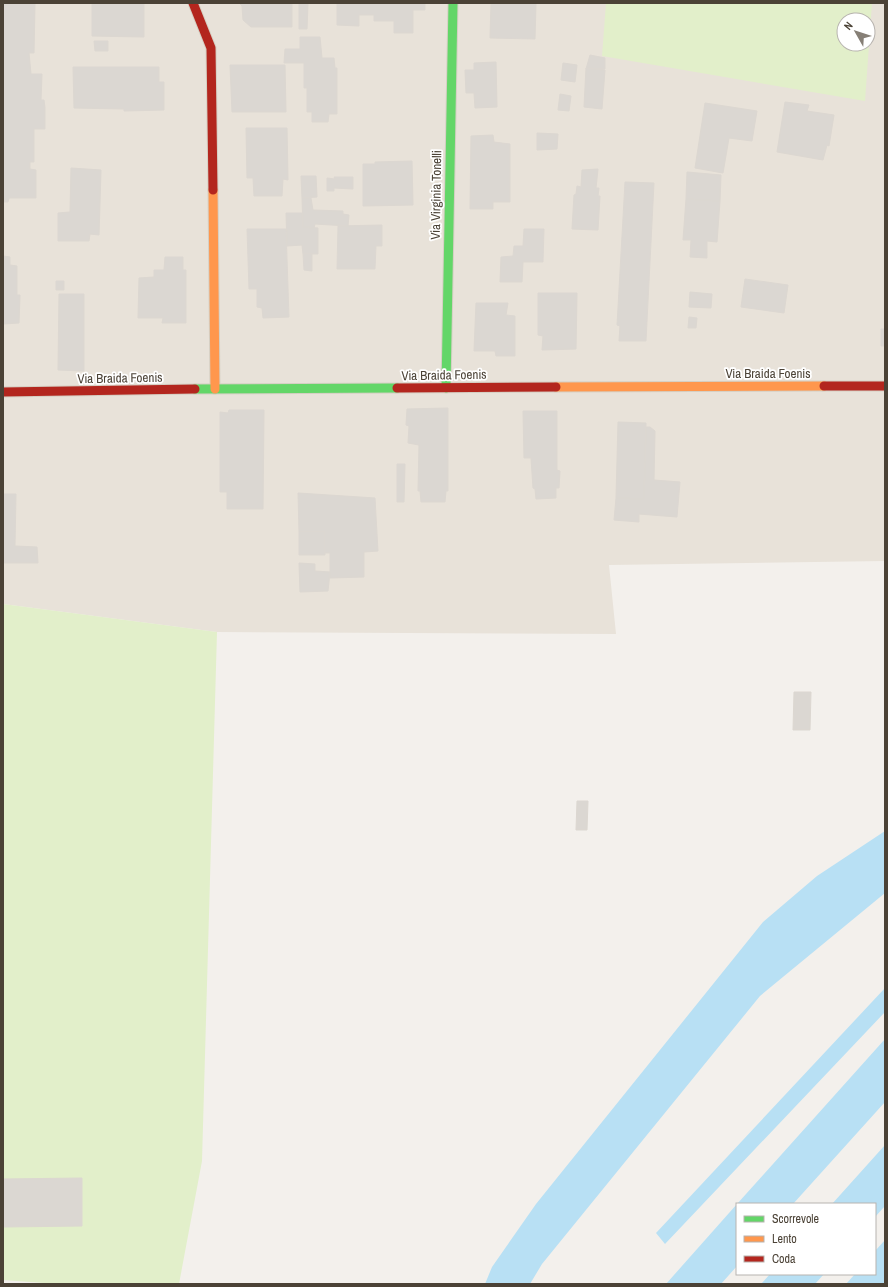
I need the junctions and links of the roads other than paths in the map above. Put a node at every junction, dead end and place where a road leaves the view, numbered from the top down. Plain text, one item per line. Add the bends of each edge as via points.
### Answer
1 (193, 3) edge
2 (453, 3) edge
3 (885, 386) edge
4 (446, 388) junction
5 (215, 389) junction
6 (3, 392) edge

1 - 5 street via 211,48
2 - 4 street, Via Virginia Tonelli
3 - 4 street, Via Braida Foenis
4 - 5 street, Via Braida Foenis
5 - 6 street, Via Braida Foenis

